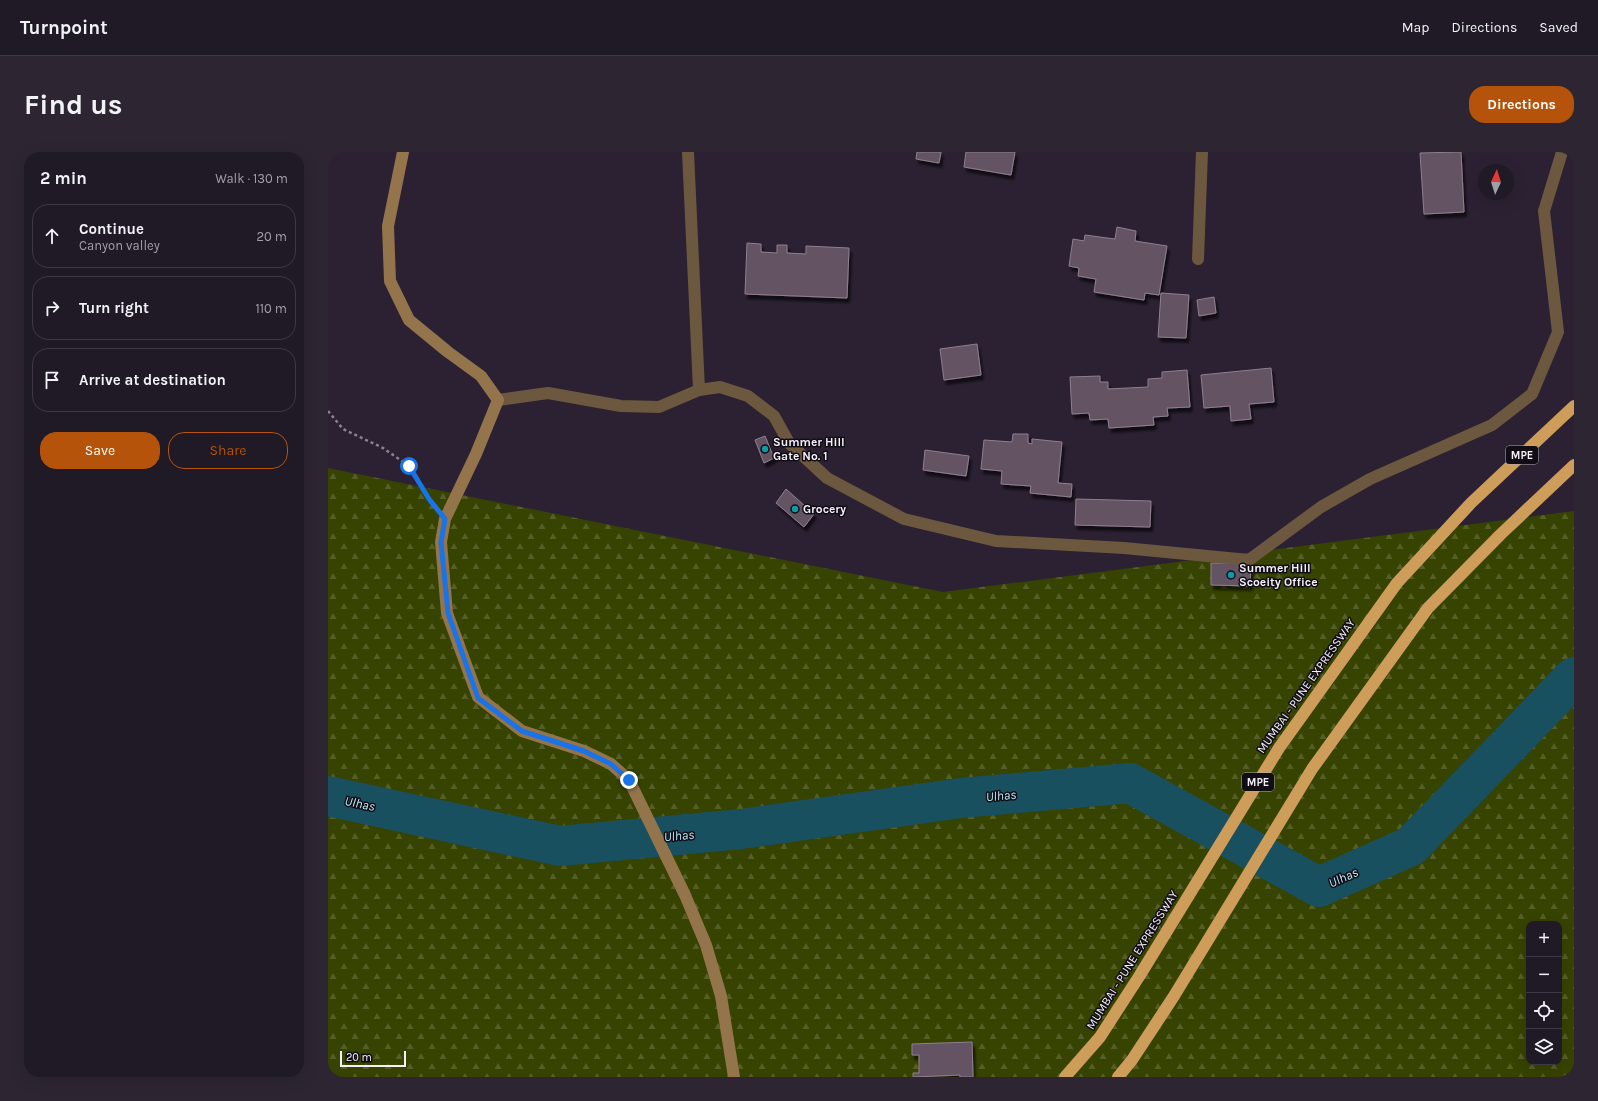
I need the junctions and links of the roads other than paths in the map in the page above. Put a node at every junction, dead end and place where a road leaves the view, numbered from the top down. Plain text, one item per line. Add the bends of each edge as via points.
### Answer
1 (403, 152) edge
2 (688, 152) edge
3 (1202, 152) edge
4 (1562, 152) edge
5 (1198, 259) dead end
6 (699, 390) junction
7 (498, 400) junction
8 (1574, 406) edge
9 (1574, 465) edge
10 (734, 1077) edge
11 (1066, 1077) edge
12 (1118, 1077) edge

1 - 7 street via 388,226 390,281 409,320 481,376
2 - 6 street
3 - 5 street
4 - 6 street via 1544,212 1558,332 1532,394 1492,425 1370,479 1327,504 1249,560 1124,548 996,541 904,519 827,478 789,443 774,416 748,396 720,387
6 - 7 street via 659,407 621,406 548,393
7 - 10 street via 445,519 441,542 448,613 478,698 522,731 584,751 611,764 629,780 685,895 706,945 721,996
8 - 11 highway, MUMBAI - PUNE EXPRESSWAY / MPE via 1471,503 1397,583 1279,748 1100,1037
9 - 12 highway via 1500,534 1428,608 1312,769 1170,1002

